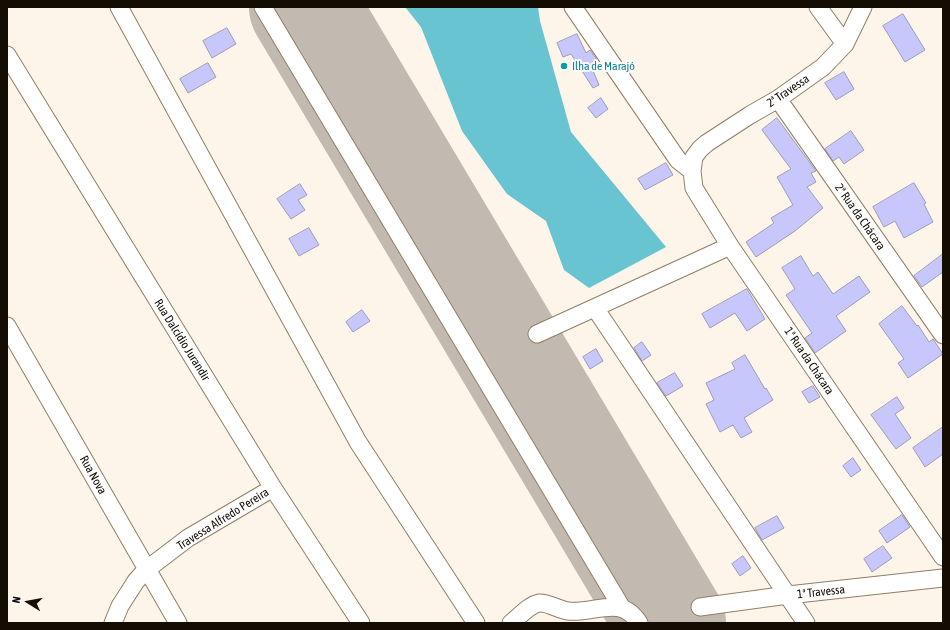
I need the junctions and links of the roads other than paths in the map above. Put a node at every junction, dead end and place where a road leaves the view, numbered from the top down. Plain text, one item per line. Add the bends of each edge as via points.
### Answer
1 (119, 7) edge
2 (263, 7) edge
3 (573, 7) edge
4 (818, 7) edge
5 (863, 7) edge
6 (845, 44) junction
7 (7, 54) edge
8 (778, 99) junction
9 (693, 164) junction
10 (730, 246) junction
11 (595, 308) junction
12 (7, 326) edge
13 (537, 334) dead end
14 (943, 335) edge
15 (273, 488) junction
16 (943, 557) edge
17 (146, 570) junction
18 (943, 578) edge
19 (788, 595) junction
20 (622, 608) junction
21 (700, 608) dead end
22 (113, 623) edge
23 (178, 623) edge
24 (361, 623) edge
25 (476, 623) edge
26 (511, 623) edge
27 (639, 623) edge
28 (806, 623) edge

1 - 25 street via 358,442
2 - 20 street
3 - 9 street via 678,160
4 - 6 street
5 - 6 street, 2ª Travessa
6 - 8 street, 2ª Travessa via 823,66
7 - 15 street, Rua Dalcídio Jurandir
8 - 9 street, 2ª Travessa via 707,143
8 - 14 street, 2ª Rua da Chácara
9 - 10 street, 1ª Rua da Chácara via 694,188
10 - 11 street
10 - 16 street, 1ª Rua da Chácara
11 - 13 street
11 - 19 street
12 - 17 street, Rua Nova
15 - 17 street, Travessa Alfredo Pereira via 188,538
15 - 24 street, Rua Dalcídio Jurandir
17 - 22 street, Travessa Alfredo Pereira via 120,606
17 - 23 street, Rua Nova
18 - 19 street, 1ª Travessa
19 - 21 street, 1ª Travessa
19 - 28 street
20 - 26 street via 609,606 573,611 540,603 532,606
20 - 27 street via 634,615

